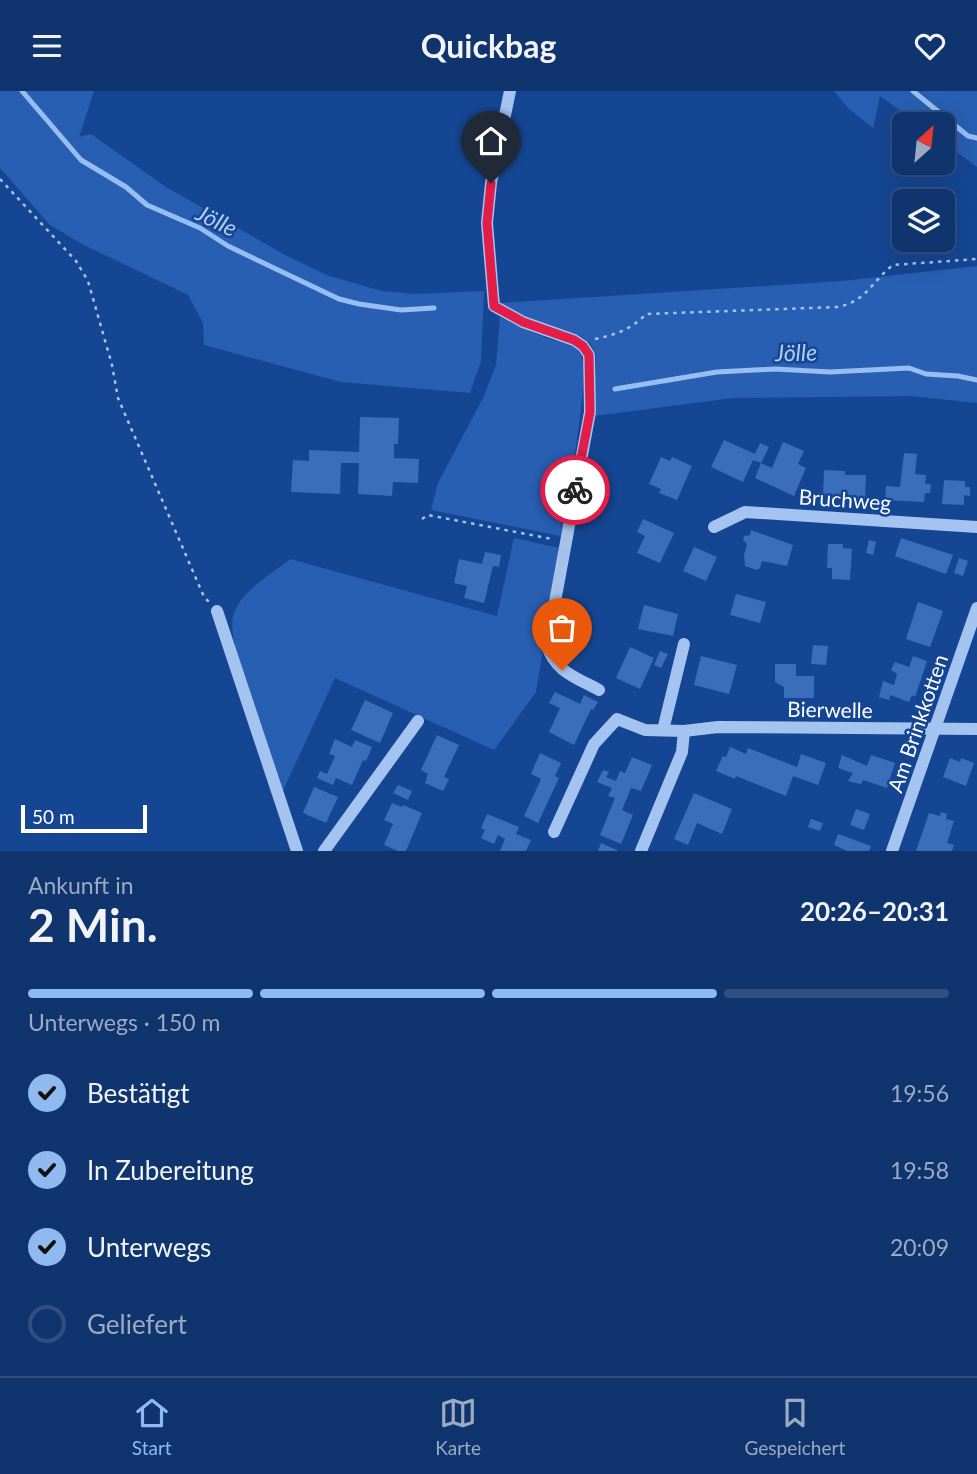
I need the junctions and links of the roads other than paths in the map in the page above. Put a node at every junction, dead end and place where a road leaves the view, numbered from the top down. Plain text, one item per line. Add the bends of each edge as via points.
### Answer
1 (510, 91) edge
2 (714, 527) dead end
3 (977, 527) edge
4 (977, 608) edge
5 (217, 611) road end
6 (684, 644) dead end
7 (599, 689) dead end
8 (418, 721) dead end
9 (935, 729) junction
10 (977, 729) edge
11 (663, 730) junction
12 (684, 731) junction
13 (554, 832) dead end
14 (295, 845) edge
15 (324, 851) edge
16 (641, 851) edge
17 (892, 851) edge

1 - 7 street via 487,223 494,306 574,340 589,355 590,412 547,645 562,670
2 - 3 street, Bruchweg via 745,512
4 - 9 street, Am Brinkkotten
5 - 14 street
6 - 11 street
8 - 15 street
9 - 10 street, Bierwelle
9 - 12 street, Bierwelle via 718,727
9 - 17 street, Am Brinkkotten
11 - 12 street, Bierwelle
11 - 13 street, Bierwelle via 645,730 617,719 594,744
12 - 16 street via 682,752

